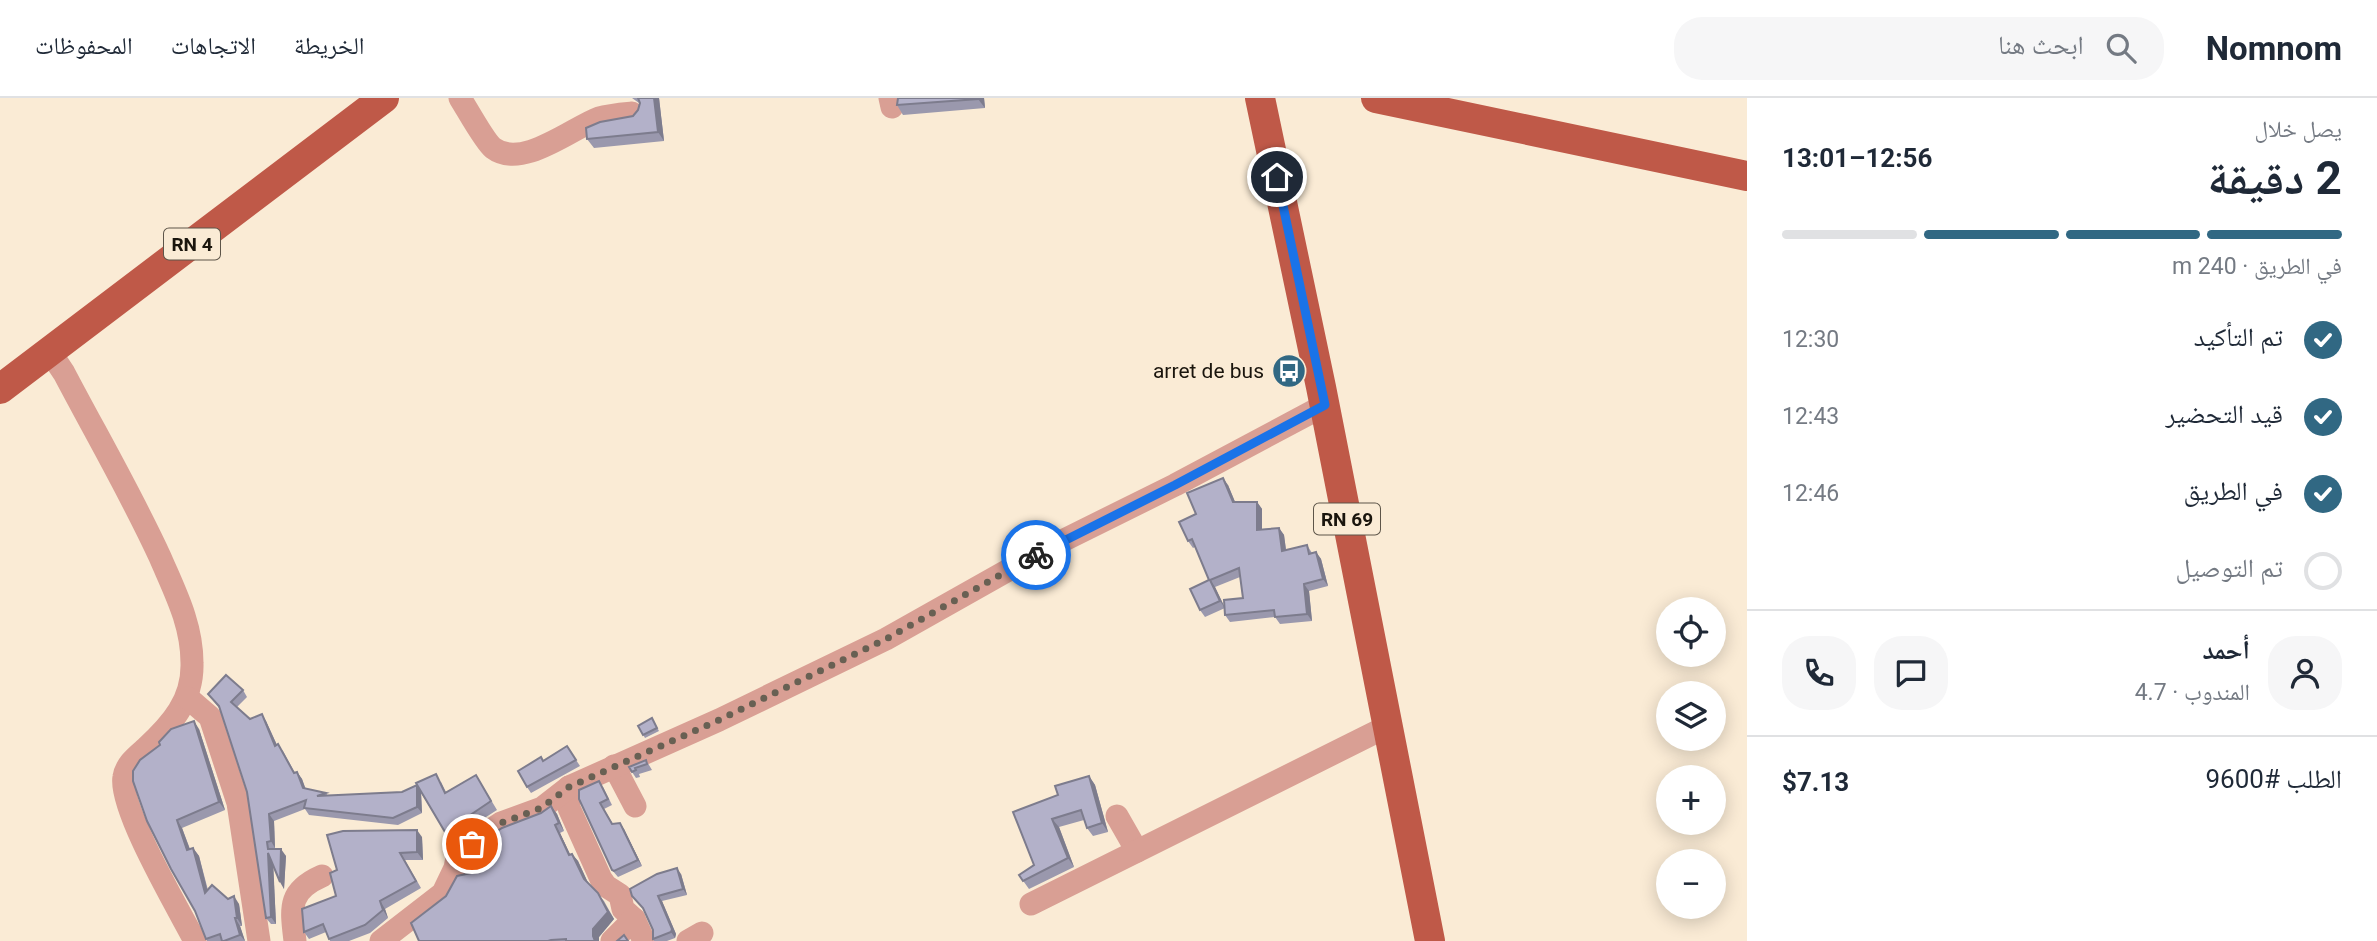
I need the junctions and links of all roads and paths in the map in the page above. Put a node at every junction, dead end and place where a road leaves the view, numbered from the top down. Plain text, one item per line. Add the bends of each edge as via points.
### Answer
1 (384, 98) edge
2 (460, 98) edge
3 (1260, 98) edge
4 (1376, 98) edge
5 (632, 113) edge
6 (1747, 176) edge
7 (50, 352) junction
8 (0, 390) edge
9 (1325, 405) junction
10 (188, 698) junction
11 (1388, 726) junction
12 (614, 766) junction
13 (569, 787) junction
14 (635, 806) dead end
15 (1117, 816) dead end
16 (1137, 851) junction
17 (322, 876) dead end
18 (1031, 904) dead end
19 (634, 919) junction
20 (195, 941) edge
21 (259, 941) edge
22 (295, 941) edge
23 (381, 941) edge
24 (612, 941) edge
25 (644, 941) edge
26 (1430, 941) edge

1 - 7 main road, RN 4
2 - 5 street via 493,148 510,153 545,146 600,118
3 - 9 main road, RN 69
4 - 6 main road
7 - 8 main road, RN 4
7 - 10 street via 144,523 185,612 192,663
9 - 11 main road, RN 69
9 - 12 street via 1044,550 886,639
10 - 20 street via 163,733 126,768 123,780 132,814
10 - 21 street via 210,717 238,803
11 - 16 street
11 - 26 main road, RN 69
12 - 13 street
12 - 14 street
13 - 19 street via 569,808 601,879 620,895 623,909
13 - 23 street via 541,808 501,823 458,852 443,893
15 - 16 street
16 - 18 street
17 - 22 street via 303,884 292,905
19 - 24 street
19 - 25 street

